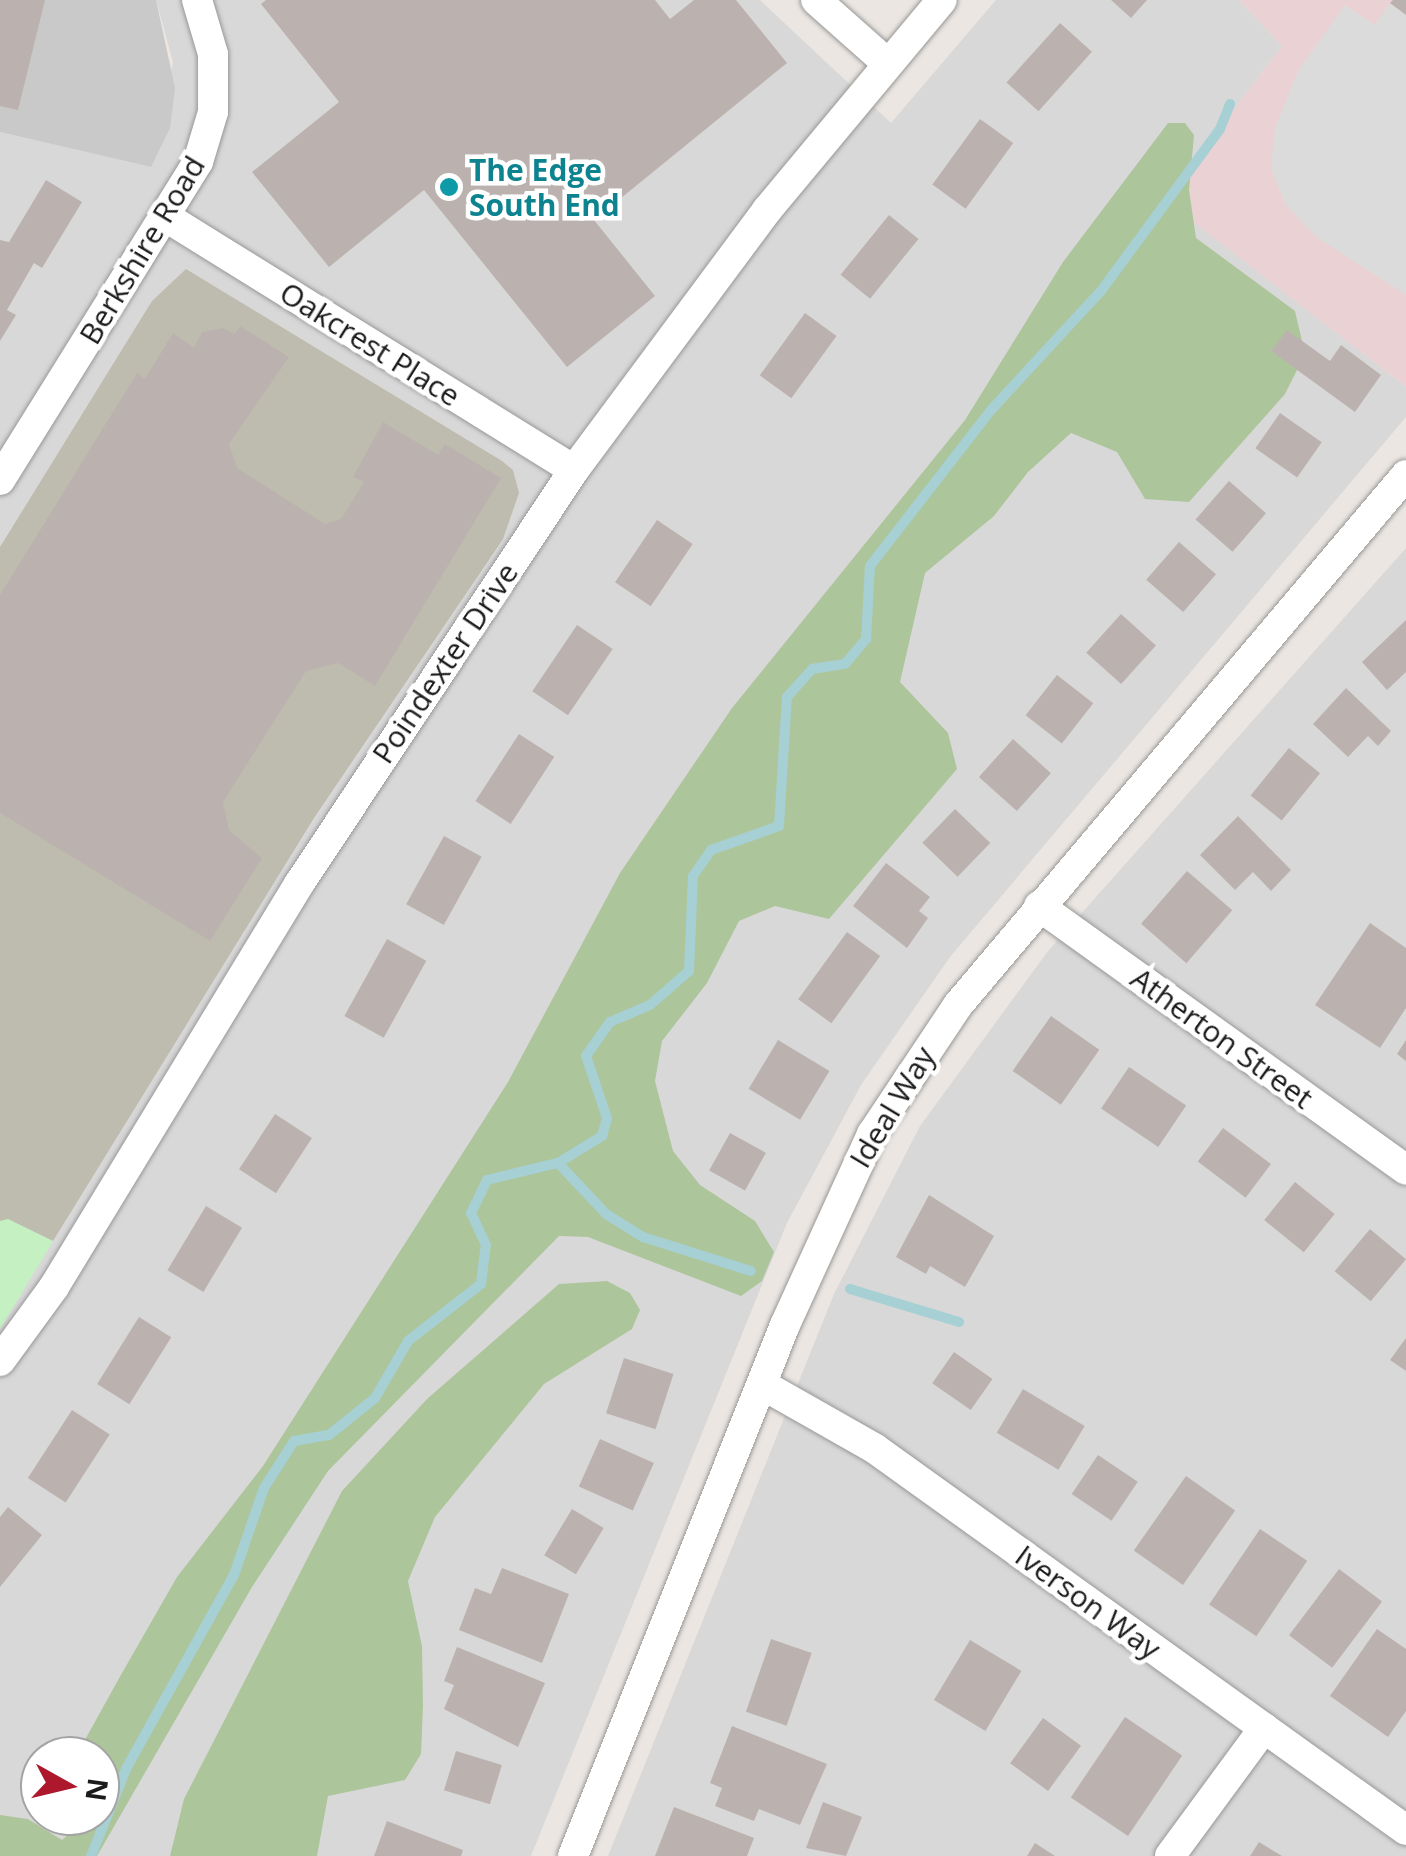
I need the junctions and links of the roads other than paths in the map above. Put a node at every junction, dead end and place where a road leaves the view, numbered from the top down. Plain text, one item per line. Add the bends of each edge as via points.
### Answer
1 (197, 0) edge
2 (816, 0) edge
3 (942, 0) edge
4 (887, 63) junction
5 (166, 216) junction
6 (574, 470) junction
7 (1406, 475) edge
8 (0, 480) edge
9 (1038, 906) junction
10 (1406, 1170) edge
11 (0, 1362) edge
12 (763, 1385) junction
13 (1264, 1728) junction
14 (1406, 1830) edge
15 (572, 1856) edge
16 (1170, 1856) edge

1 - 5 street, Berkshire Road via 212,54 213,112 198,162
2 - 4 street
3 - 4 street, Poindexter Drive
4 - 6 street, Poindexter Drive via 767,210
5 - 6 street, Oakcrest Place
5 - 8 street, Berkshire Road
6 - 11 street, Poindexter Drive via 310,868 54,1288
7 - 9 street, Ideal Way
9 - 10 street, Atherton Street
9 - 12 street, Ideal Way via 958,1005 872,1134
12 - 13 street, Iverson Way via 874,1448
12 - 15 street, Ideal Way
13 - 14 street, Iverson Way
13 - 16 street

